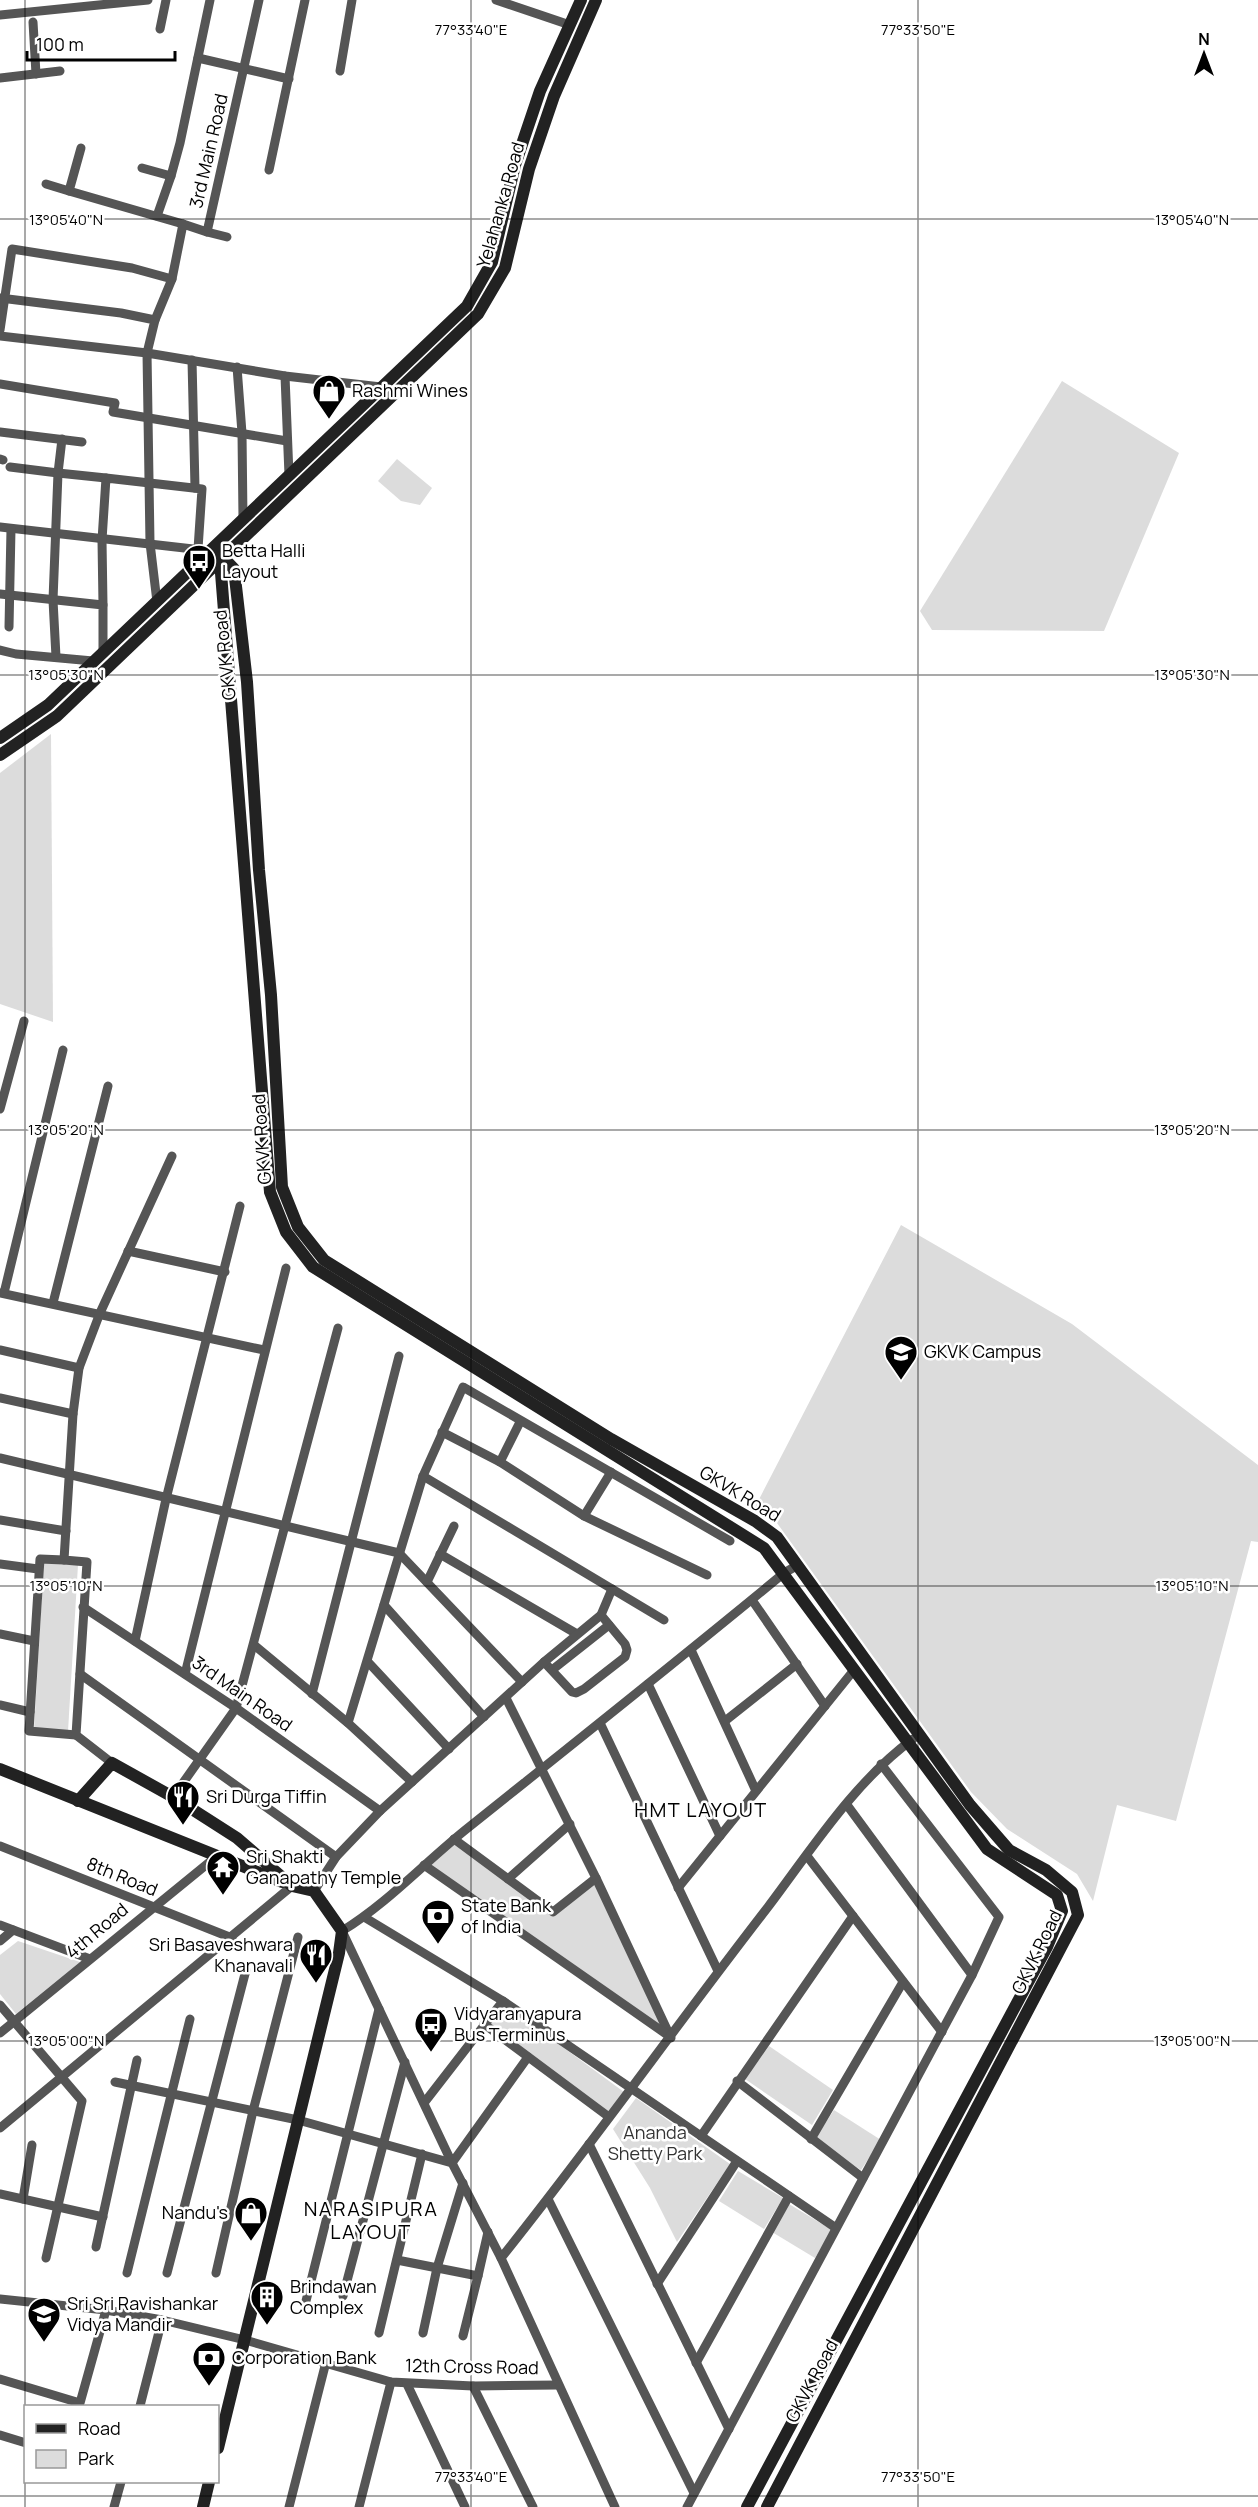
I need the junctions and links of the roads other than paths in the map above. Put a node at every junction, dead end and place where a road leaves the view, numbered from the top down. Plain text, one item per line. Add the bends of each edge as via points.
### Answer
1 (148, 0) edge
2 (166, 0) edge
3 (210, 0) edge
4 (259, 0) edge
5 (305, 0) edge
6 (352, 0) edge
7 (496, 0) edge
8 (581, 0) edge
9 (597, 0) edge
10 (0, 15) edge
11 (33, 22) dead end
12 (570, 26) junction
13 (160, 29) dead end
14 (198, 58) junction
15 (243, 69) junction
16 (60, 71) dead end
17 (340, 71) dead end
18 (36, 74) junction
19 (0, 78) edge
20 (288, 79) junction
21 (81, 148) dead end
22 (142, 168) dead end
23 (269, 170) dead end
24 (171, 176) junction
25 (46, 184) dead end
26 (69, 191) junction
27 (157, 216) junction
28 (183, 224) junction
29 (207, 232) junction
30 (227, 237) dead end
31 (0, 247) edge
32 (12, 249) junction
33 (172, 279) junction
34 (2, 298) edge
35 (155, 320) junction
36 (0, 330) edge
37 (0, 336) edge
38 (147, 353) junction
39 (192, 360) junction
40 (237, 367) junction
41 (285, 376) junction
42 (0, 384) edge
43 (381, 387) junction
44 (148, 419) junction
45 (194, 427) junction
46 (0, 432) edge
47 (242, 434) junction
48 (62, 439) junction
49 (82, 441) dead end
50 (287, 441) junction
51 (4, 462) edge
52 (58, 474) junction
53 (289, 475) junction
54 (106, 478) junction
55 (150, 483) junction
56 (195, 488) junction
57 (243, 519) junction
58 (0, 527) edge
59 (11, 529) junction
60 (54, 533) junction
61 (102, 540) junction
62 (150, 543) junction
63 (205, 550) junction
64 (220, 560) junction
65 (4, 595) edge
66 (53, 600) junction
67 (157, 602) junction
68 (103, 605) junction
69 (9, 627) dead end
70 (0, 650) edge
71 (103, 652) junction
72 (56, 657) junction
73 (93, 661) junction
74 (0, 738) edge
75 (0, 755) edge
76 (24, 1021) dead end
77 (63, 1050) dead end
78 (108, 1086) dead end
79 (0, 1109) edge
80 (172, 1156) dead end
81 (240, 1206) dead end
82 (128, 1251) junction
83 (286, 1268) dead end
84 (225, 1272) junction
85 (2, 1293) edge
86 (53, 1304) junction
87 (100, 1313) junction
88 (338, 1328) dead end
89 (208, 1336) junction
90 (0, 1350) edge
91 (264, 1350) junction
92 (399, 1356) dead end
93 (79, 1368) junction
94 (0, 1398) edge
95 (73, 1414) junction
96 (520, 1422) junction
97 (442, 1432) junction
98 (0, 1458) edge
99 (500, 1462) junction
100 (611, 1472) junction
101 (69, 1475) junction
102 (423, 1476) junction
103 (166, 1499) junction
104 (225, 1513) junction
105 (584, 1516) junction
106 (0, 1520) edge
107 (454, 1526) dead end
108 (284, 1527) junction
109 (66, 1530) junction
110 (730, 1541) dead end
111 (350, 1542) junction
112 (399, 1553) junction
113 (440, 1554) junction
114 (64, 1560) junction
115 (0, 1564) edge
116 (798, 1565) junction
117 (38, 1569) junction
118 (784, 1573) junction
119 (707, 1575) dead end
120 (427, 1582) junction
121 (612, 1589) junction
122 (752, 1600) junction
123 (384, 1605) junction
124 (82, 1607) junction
125 (601, 1615) junction
126 (664, 1620) dead end
127 (609, 1625) junction
128 (0, 1634) edge
129 (577, 1634) junction
130 (34, 1641) junction
131 (135, 1641) junction
132 (254, 1646) junction
133 (691, 1650) junction
134 (368, 1662) junction
135 (544, 1662) junction
136 (797, 1664) junction
137 (552, 1670) junction
138 (854, 1670) junction
139 (80, 1674) junction
140 (185, 1674) junction
141 (522, 1682) junction
142 (648, 1684) junction
143 (312, 1694) junction
144 (506, 1698) junction
145 (0, 1705) edge
146 (825, 1706) junction
147 (236, 1708) junction
148 (30, 1712) junction
149 (484, 1717) junction
150 (725, 1721) junction
151 (348, 1723) junction
152 (600, 1723) junction
153 (76, 1735) junction
154 (919, 1735) junction
155 (908, 1743) junction
156 (449, 1749) junction
157 (199, 1760) junction
158 (112, 1763) junction
159 (881, 1764) junction
160 (0, 1769) edge
161 (542, 1769) junction
162 (412, 1782) junction
163 (947, 1784) junction
164 (756, 1791) junction
165 (173, 1797) junction
166 (78, 1800) junction
167 (847, 1805) junction
168 (380, 1811) junction
169 (570, 1824) junction
170 (720, 1836) junction
171 (454, 1839) junction
172 (0, 1846) edge
173 (217, 1856) junction
174 (807, 1856) junction
175 (336, 1857) junction
176 (424, 1865) junction
177 (596, 1878) junction
178 (508, 1879) junction
179 (292, 1886) junction
180 (678, 1888) junction
181 (314, 1891) junction
182 (153, 1906) junction
183 (853, 1916) junction
184 (364, 1917) junction
185 (0, 1925) edge
186 (13, 1930) junction
187 (342, 1931) junction
188 (298, 1937) dead end
189 (232, 1938) junction
190 (0, 1941) edge
191 (90, 1959) junction
192 (246, 1970) dead end
193 (718, 1971) junction
194 (972, 1975) junction
195 (903, 1982) junction
196 (503, 2001) junction
197 (0, 2005) edge
198 (380, 2009) junction
199 (190, 2019) dead end
200 (14, 2022) junction
201 (484, 2024) junction
202 (942, 2032) junction
203 (0, 2033) edge
204 (671, 2038) junction
205 (528, 2057) junction
206 (137, 2060) dead end
207 (405, 2062) junction
208 (60, 2077) junction
209 (116, 2082) dead end
210 (737, 2082) junction
211 (132, 2085) junction
212 (630, 2088) junction
213 (172, 2093) junction
214 (211, 2102) junction
215 (424, 2103) junction
216 (253, 2110) junction
217 (609, 2117) junction
218 (297, 2120) junction
219 (0, 2128) edge
220 (346, 2133) junction
221 (701, 2136) junction
222 (811, 2139) junction
223 (384, 2144) junction
224 (589, 2144) junction
225 (32, 2145) dead end
226 (422, 2154) junction
227 (737, 2161) junction
228 (452, 2163) junction
229 (863, 2178) junction
230 (463, 2183) junction
231 (0, 2194) edge
232 (789, 2196) junction
233 (23, 2199) junction
234 (548, 2199) junction
235 (58, 2206) junction
236 (103, 2217) junction
237 (836, 2228) junction
238 (488, 2232) junction
239 (96, 2247) dead end
240 (46, 2258) dead end
241 (501, 2258) junction
242 (397, 2260) junction
243 (437, 2268) junction
244 (127, 2273) dead end
245 (166, 2273) dead end
246 (216, 2273) dead end
247 (478, 2276) junction
248 (657, 2284) junction
249 (343, 2296) dead end
250 (0, 2299) edge
251 (305, 2305) dead end
252 (106, 2310) junction
253 (162, 2320) junction
254 (379, 2333) dead end
255 (423, 2333) dead end
256 (463, 2336) dead end
257 (245, 2340) junction
258 (326, 2362) junction
259 (696, 2363) junction
260 (0, 2379) edge
261 (391, 2382) junction
262 (407, 2384) junction
263 (558, 2385) junction
264 (473, 2386) junction
265 (79, 2405) edge
266 (140, 2405) edge
267 (729, 2429) junction
268 (0, 2435) edge
269 (24, 2442) edge
270 (219, 2444) edge
271 (777, 2451) junction
272 (792, 2459) junction
273 (120, 2483) edge
274 (209, 2483) edge
275 (694, 2493) junction
276 (114, 2507) edge
277 (203, 2507) edge
278 (289, 2507) edge
279 (359, 2507) edge
280 (465, 2507) edge
281 (533, 2507) edge
282 (615, 2507) edge
283 (687, 2507) edge
284 (747, 2507) edge
285 (767, 2507) edge

1 - 10 street
2 - 13 street
3 - 14 street
4 - 15 street, 3rd Main Road
5 - 20 street
6 - 17 street
7 - 12 street
8 - 12 main road, Yelahanka Road
9 - 64 main road, Yelahanka Road via 554,96 529,169 505,268 478,314
11 - 18 street
12 - 43 main road, Yelahanka Road via 540,91 515,165 492,262 467,306
14 - 15 street
14 - 24 street
15 - 20 street
15 - 29 street, 3rd Main Road
16 - 18 street
18 - 19 street
20 - 23 street
21 - 26 street
22 - 24 street
24 - 27 street
25 - 26 street
26 - 27 street
27 - 28 street
28 - 29 street, 3rd Main Road
28 - 33 street, 3rd Main Road
29 - 30 street
31 - 32 street
32 - 33 street via 132,268
32 - 34 street
33 - 35 street, 3rd Main Road
34 - 35 street via 121,312
34 - 36 street
35 - 38 street, 3rd Main Road
37 - 38 street
38 - 39 street
38 - 44 street, 3rd Main Road
39 - 40 street
39 - 45 street
40 - 41 street
40 - 47 street
41 - 43 street
41 - 50 street
42 - 44 street via 115,403 113,412
43 - 53 main road, Yelahanka Road
44 - 45 street
44 - 55 street, 3rd Main Road
45 - 47 street
45 - 56 street
46 - 48 street
47 - 50 street
47 - 57 street
48 - 49 street
48 - 52 street
50 - 53 street
51 - 52 street
52 - 54 street
52 - 60 street
53 - 57 main road, Yelahanka Road
54 - 55 street
54 - 61 street
55 - 56 street
55 - 62 street, 3rd Main Road
56 - 63 street via 202,489
57 - 63 main road, Yelahanka Road
58 - 59 street
59 - 60 street
59 - 65 street
60 - 61 street
60 - 66 street
61 - 62 street
61 - 68 street
62 - 63 street
62 - 67 street, 3rd Main Road
63 - 64 main road, GKVK Road
63 - 67 main road, Yelahanka Road
64 - 75 main road, Yelahanka Road via 57,716
64 - 116 main road, GKVK Road via 234,569 247,681 282,1187 298,1227 324,1260 610,1438 755,1521 777,1537
64 - 118 main road, GKVK Road via 270,1191 286,1232 314,1267 764,1548
65 - 66 street
65 - 69 street
66 - 68 street
66 - 72 street
67 - 71 main road, Yelahanka Road
68 - 71 street
70 - 72 street
71 - 73 main road, Yelahanka Road
72 - 73 street
73 - 74 main road, Yelahanka Road via 48,705
76 - 79 street
77 - 85 street
78 - 86 street
80 - 82 street
81 - 84 street
82 - 84 street
82 - 87 street
83 - 91 street
84 - 89 street
85 - 86 street
86 - 87 street
87 - 89 street
87 - 93 street
88 - 108 street
89 - 91 street
89 - 103 street
90 - 93 street
91 - 104 street
92 - 111 street
93 - 95 street
94 - 95 street
95 - 101 street
96 - 97 street via 463,1387
96 - 99 street
96 - 100 street
97 - 99 street
97 - 102 street
98 - 101 street
99 - 105 street
100 - 105 street
100 - 110 street
101 - 103 street
101 - 109 street
102 - 112 street
102 - 121 street
103 - 104 street
103 - 131 street
104 - 108 street
104 - 140 street
105 - 119 street
106 - 109 street
107 - 113 street
108 - 111 street
108 - 132 street
109 - 114 street
111 - 112 street
111 - 143 street
112 - 120 street
112 - 123 street
113 - 120 street
113 - 129 street
114 - 117 street via 40,1559
114 - 124 street via 87,1562
115 - 117 street
116 - 118 street
116 - 154 main road, GKVK Road
117 - 130 street
118 - 122 street
118 - 138 main road, GKVK Road
120 - 141 street
121 - 125 street
121 - 126 street
122 - 133 street
122 - 136 street
123 - 134 street
123 - 149 street
124 - 131 street, 3rd Main Road
124 - 139 street
125 - 127 street
125 - 129 street
127 - 137 street
127 - 137 street via 625,1644 625,1657 576,1693
128 - 130 street
129 - 135 street
130 - 148 street
131 - 140 street, 3rd Main Road
132 - 143 street
132 - 147 street
133 - 142 street
133 - 150 street
134 - 151 street
134 - 156 street
135 - 137 street
135 - 141 street
136 - 146 street
136 - 150 street
138 - 146 street
138 - 155 main road, GKVK Road
139 - 153 street
139 - 157 street
140 - 147 street, 3rd Main Road
141 - 144 street
142 - 152 street
142 - 170 street
143 - 151 street
144 - 149 street
144 - 161 street
145 - 148 street
146 - 164 street
147 - 157 street
147 - 168 street, 3rd Main Road
148 - 153 street via 29,1731
149 - 156 street
150 - 164 street
151 - 162 street
152 - 161 street
152 - 180 street
153 - 158 street
154 - 155 street
154 - 163 main road, GKVK Road
155 - 159 street
155 - 163 main road, GKVK Road
156 - 162 street
157 - 165 street
157 - 175 street
158 - 165 main road
158 - 166 main road
159 - 167 street
159 - 194 street via 999,1917
160 - 166 main road
161 - 169 street
161 - 171 street
162 - 168 street
163 - 271 main road, GKVK Road via 987,1849 1057,1895 1062,1911 1042,1957
163 - 272 main road, GKVK Road via 1009,1850 1046,1870 1072,1892 1078,1915
164 - 170 street
165 - 179 main road via 237,1838
166 - 173 main road
167 - 174 street
167 - 194 street
168 - 175 street
169 - 177 street
169 - 178 street
170 - 180 street
171 - 176 street
171 - 178 street
172 - 182 street, 8th Road
173 - 179 main road
173 - 182 street, 4th Road
174 - 183 street
174 - 193 street
175 - 181 street
176 - 184 street
176 - 204 street
177 - 178 street via 553,1912
177 - 204 street
179 - 181 main road
179 - 189 street
180 - 193 street
181 - 187 main road
182 - 189 street, 8th Road
182 - 191 street, 4th Road
183 - 195 street
183 - 210 street
184 - 187 street
184 - 196 street
185 - 186 street
186 - 190 street
186 - 191 street
187 - 198 street
187 - 218 main road
188 - 216 street
189 - 208 street
191 - 200 street, 4th Road
192 - 214 street
193 - 204 street
194 - 202 street
195 - 202 street
195 - 222 street
196 - 201 street
196 - 212 street
197 - 200 street
198 - 207 street
198 - 220 street
199 - 213 street
200 - 203 street, 4th Road
200 - 208 street
201 - 205 street
201 - 215 street
202 - 229 street
204 - 212 street
205 - 217 street
205 - 228 street
206 - 211 street
207 - 215 street
207 - 223 street
208 - 219 street
208 - 235 street via 82,2101
209 - 211 street
210 - 221 street
210 - 222 street
211 - 213 street
211 - 236 street
212 - 217 street
212 - 221 street
213 - 214 street
213 - 244 street
214 - 216 street
214 - 245 street
215 - 228 street
216 - 218 street
216 - 246 street
217 - 224 street
218 - 220 street
218 - 257 main road
220 - 223 street
220 - 251 street
221 - 227 street
222 - 229 street
223 - 226 street
223 - 249 street
224 - 234 street
224 - 248 street
225 - 233 street
226 - 228 street
226 - 242 street
227 - 232 street
227 - 248 street
228 - 230 street
229 - 237 street
230 - 238 street
230 - 243 street
231 - 233 street
232 - 237 street
232 - 259 street
233 - 235 street
234 - 241 street
234 - 275 street
235 - 236 street
235 - 240 street
236 - 239 street
237 - 267 street
238 - 241 street
238 - 247 street
241 - 263 street
242 - 243 street
242 - 254 street
243 - 247 street
243 - 255 street
247 - 256 street
248 - 259 street
250 - 252 street, 12th Cross Road
252 - 253 street, 12th Cross Road
252 - 265 street
253 - 257 street, 12th Cross Road
253 - 266 street
257 - 258 street, 12th Cross Road
257 - 270 main road
258 - 261 street, 12th Cross Road
258 - 278 street
259 - 267 street
260 - 265 street
261 - 262 street, 12th Cross Road
261 - 279 street
262 - 264 street, 12th Cross Road
262 - 280 street
263 - 264 street, 12th Cross Road
263 - 282 street
264 - 281 street
267 - 275 street
268 - 269 street
271 - 272 main road
271 - 284 main road, GKVK Road
272 - 285 main road, GKVK Road
273 - 276 street
274 - 277 main road
275 - 283 street

